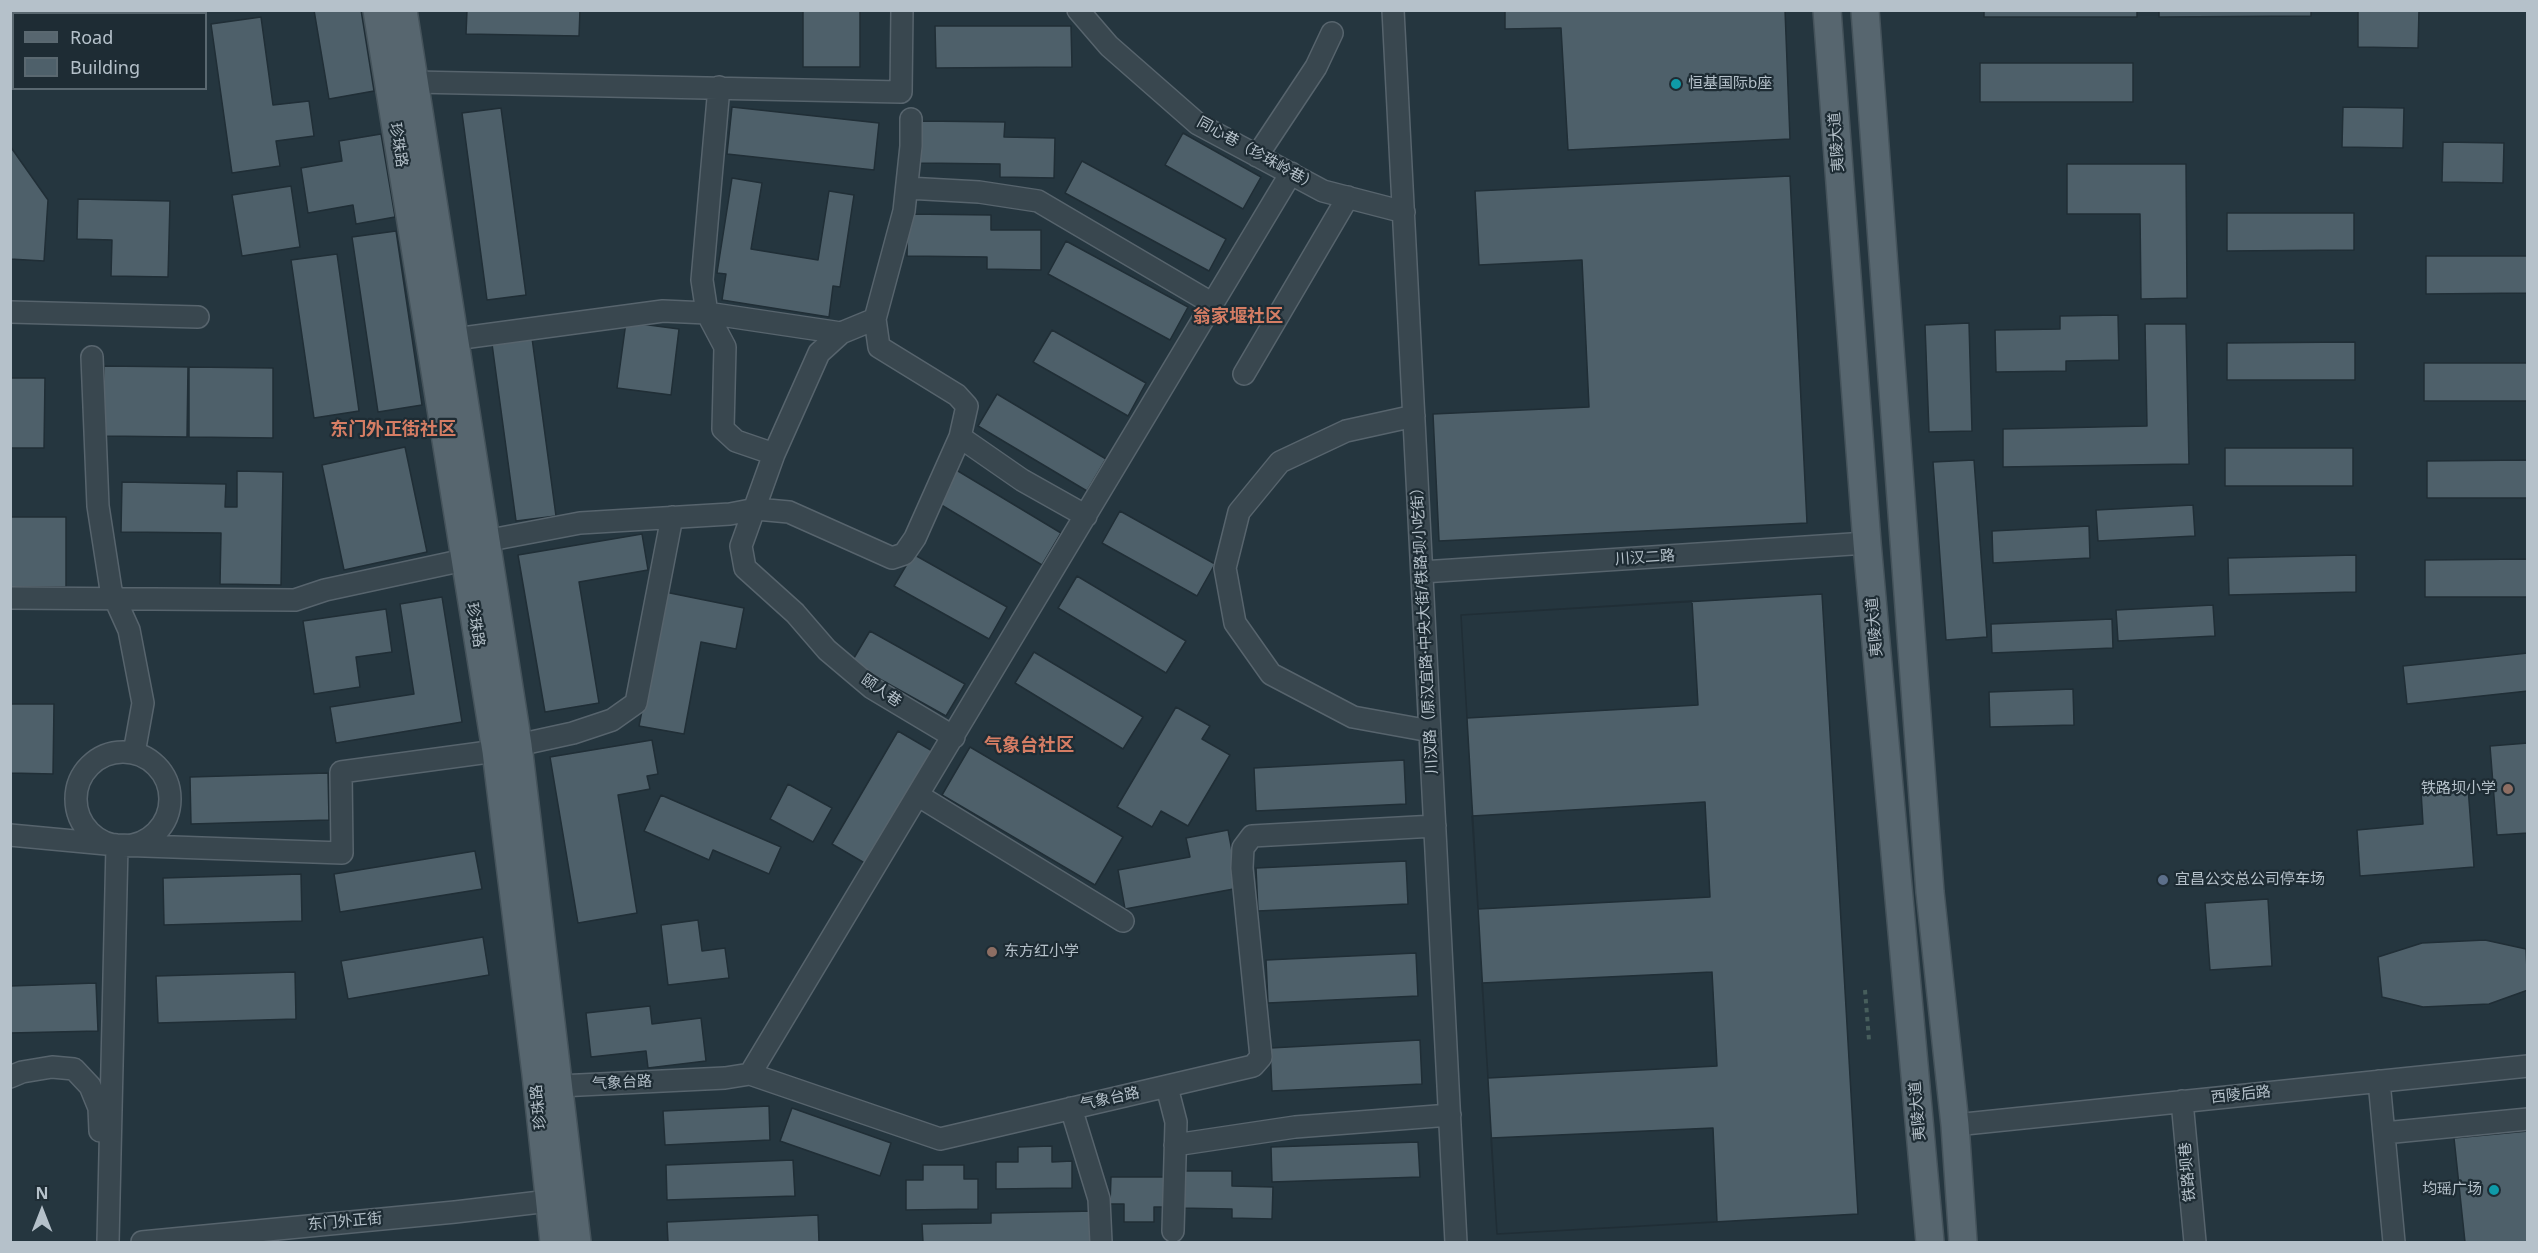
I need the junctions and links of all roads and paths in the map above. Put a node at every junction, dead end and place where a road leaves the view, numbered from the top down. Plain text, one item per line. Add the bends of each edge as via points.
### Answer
1 (377, 10) edge
2 (902, 10) edge
3 (1078, 10) edge
4 (1393, 10) edge
5 (1827, 10) edge
6 (1865, 10) edge
7 (405, 18) edge
8 (1332, 33) dead end
9 (414, 82) junction
10 (719, 87) junction
11 (911, 119) dead end
12 (1257, 156) junction
13 (1291, 174) junction
14 (907, 189) junction
15 (1348, 197) junction
16 (1404, 212) junction
17 (1213, 304) junction
18 (10, 312) edge
19 (707, 313) junction
20 (198, 316) dead end
21 (875, 319) junction
22 (841, 333) junction
23 (455, 339) junction
24 (92, 357) dead end
25 (1244, 374) dead end
26 (1414, 416) junction
27 (960, 437) junction
28 (774, 454) junction
29 (756, 509) junction
30 (1086, 516) junction
31 (672, 517) junction
32 (485, 541) junction
33 (1868, 543) junction
34 (464, 560) junction
35 (1422, 572) junction
36 (10, 598) edge
37 (114, 598) junction
38 (1430, 731) junction
39 (954, 737) junction
40 (507, 748) junction
41 (134, 753) junction
42 (919, 796) junction
43 (1435, 826) junction
44 (10, 835) edge
45 (117, 845) junction
46 (1123, 921) dead end
47 (1865, 990) dead end
48 (1869, 1040) dead end
49 (2528, 1066) edge
50 (750, 1074) junction
51 (10, 1077) edge
52 (2379, 1081) junction
53 (559, 1086) junction
54 (1167, 1087) junction
55 (2182, 1101) junction
56 (1071, 1108) junction
57 (1450, 1115) junction
58 (2528, 1119) edge
59 (1955, 1125) junction
60 (2384, 1133) junction
61 (1176, 1145) junction
62 (549, 1201) junction
63 (1173, 1231) dead end
64 (108, 1242) edge
65 (142, 1242) edge
66 (554, 1242) edge
67 (577, 1242) edge
68 (1101, 1242) edge
69 (1456, 1242) edge
70 (1930, 1242) edge
71 (1963, 1242) edge
72 (2195, 1242) edge
73 (2394, 1242) edge

1 - 34 main road, 珍珠路
2 - 10 street via 901,92
3 - 12 street, 同心巷（珍珠岭巷） via 1109,46 1198,124
4 - 16 street, 川汉路（原汉宜路·中央大街/铁路坝小吃街）
5 - 33 main road, 夷陵大道
6 - 59 main road via 1930,892
7 - 9 main road, 珍珠路
8 - 12 street via 1316,67
9 - 10 street
9 - 23 main road, 珍珠路
10 - 19 street via 702,280
11 - 14 street
12 - 13 street, 同心巷（珍珠岭巷）
13 - 15 street, 同心巷（珍珠岭巷） via 1323,191
13 - 17 street
14 - 17 street via 979,192 1038,201
14 - 21 street
15 - 16 street, 同心巷（珍珠岭巷）
15 - 25 street
16 - 26 street, 川汉路（原汉宜路·中央大街/铁路坝小吃街）
17 - 30 street
18 - 20 street
19 - 22 street
19 - 23 street via 663,311
19 - 28 street via 725,346 723,429 736,441
21 - 22 street, 颐人巷
21 - 27 street via 879,347 957,395 967,406
22 - 28 street, 颐人巷 via 819,353
23 - 32 main road, 珍珠路
24 - 37 street via 98,506
26 - 35 street, 川汉路（原汉宜路·中央大街/铁路坝小吃街）
26 - 38 street via 1346,430 1280,462 1239,512 1225,568 1235,623 1271,674 1353,717
27 - 29 street via 915,538 904,554 892,558 789,512
27 - 30 street via 1022,480
28 - 29 street, 颐人巷
29 - 31 street
29 - 39 street, 颐人巷 via 741,546 745,568 795,613 827,650 872,688
30 - 39 street
31 - 32 street via 580,523
31 - 40 street via 636,703 612,720
32 - 40 main road, 珍珠路
33 - 35 street, 川汉二路
33 - 70 main road, 夷陵大道
34 - 37 street via 295,600
34 - 40 main road, 珍珠路
35 - 38 street, 川汉路（原汉宜路·中央大街/铁路坝小吃街）
36 - 37 street
37 - 41 street via 129,630 142,703
38 - 43 street, 川汉路（原汉宜路·中央大街/铁路坝小吃街）
39 - 42 street
40 - 45 street via 341,772 342,852
40 - 53 main road, 珍珠路
40 - 62 main road, 珍珠路
41 - 45 street via 149,759 160,770 168,784 169,807 160,828 148,839
41 - 45 street via 119,752 92,764 77,790 81,820 90,832
42 - 46 street
42 - 50 street
43 - 54 street, 气象台路 via 1252,836 1243,848 1242,868 1261,1057 1253,1066
43 - 57 street, 川汉路（原汉宜路·中央大街/铁路坝小吃街）
44 - 45 street
45 - 64 street
47 - 48 path
49 - 52 street, 西陵后路
50 - 53 street, 气象台路
50 - 56 street, 气象台路 via 940,1139
51 - 64 street via 52,1066 74,1068 90,1086 99,1108
52 - 55 street, 西陵后路
52 - 60 street
53 - 67 main road, 珍珠路
54 - 56 street, 气象台路
54 - 61 street via 1176,1122
55 - 59 street, 西陵后路
55 - 72 street, 铁路坝巷
56 - 68 street via 1099,1198
57 - 61 street via 1295,1127
57 - 69 street, 川汉路（原汉宜路·中央大街/铁路坝小吃街）
58 - 60 street
59 - 71 main road
60 - 73 street
61 - 63 street
62 - 65 street, 东门外正街
62 - 66 main road, 珍珠路

